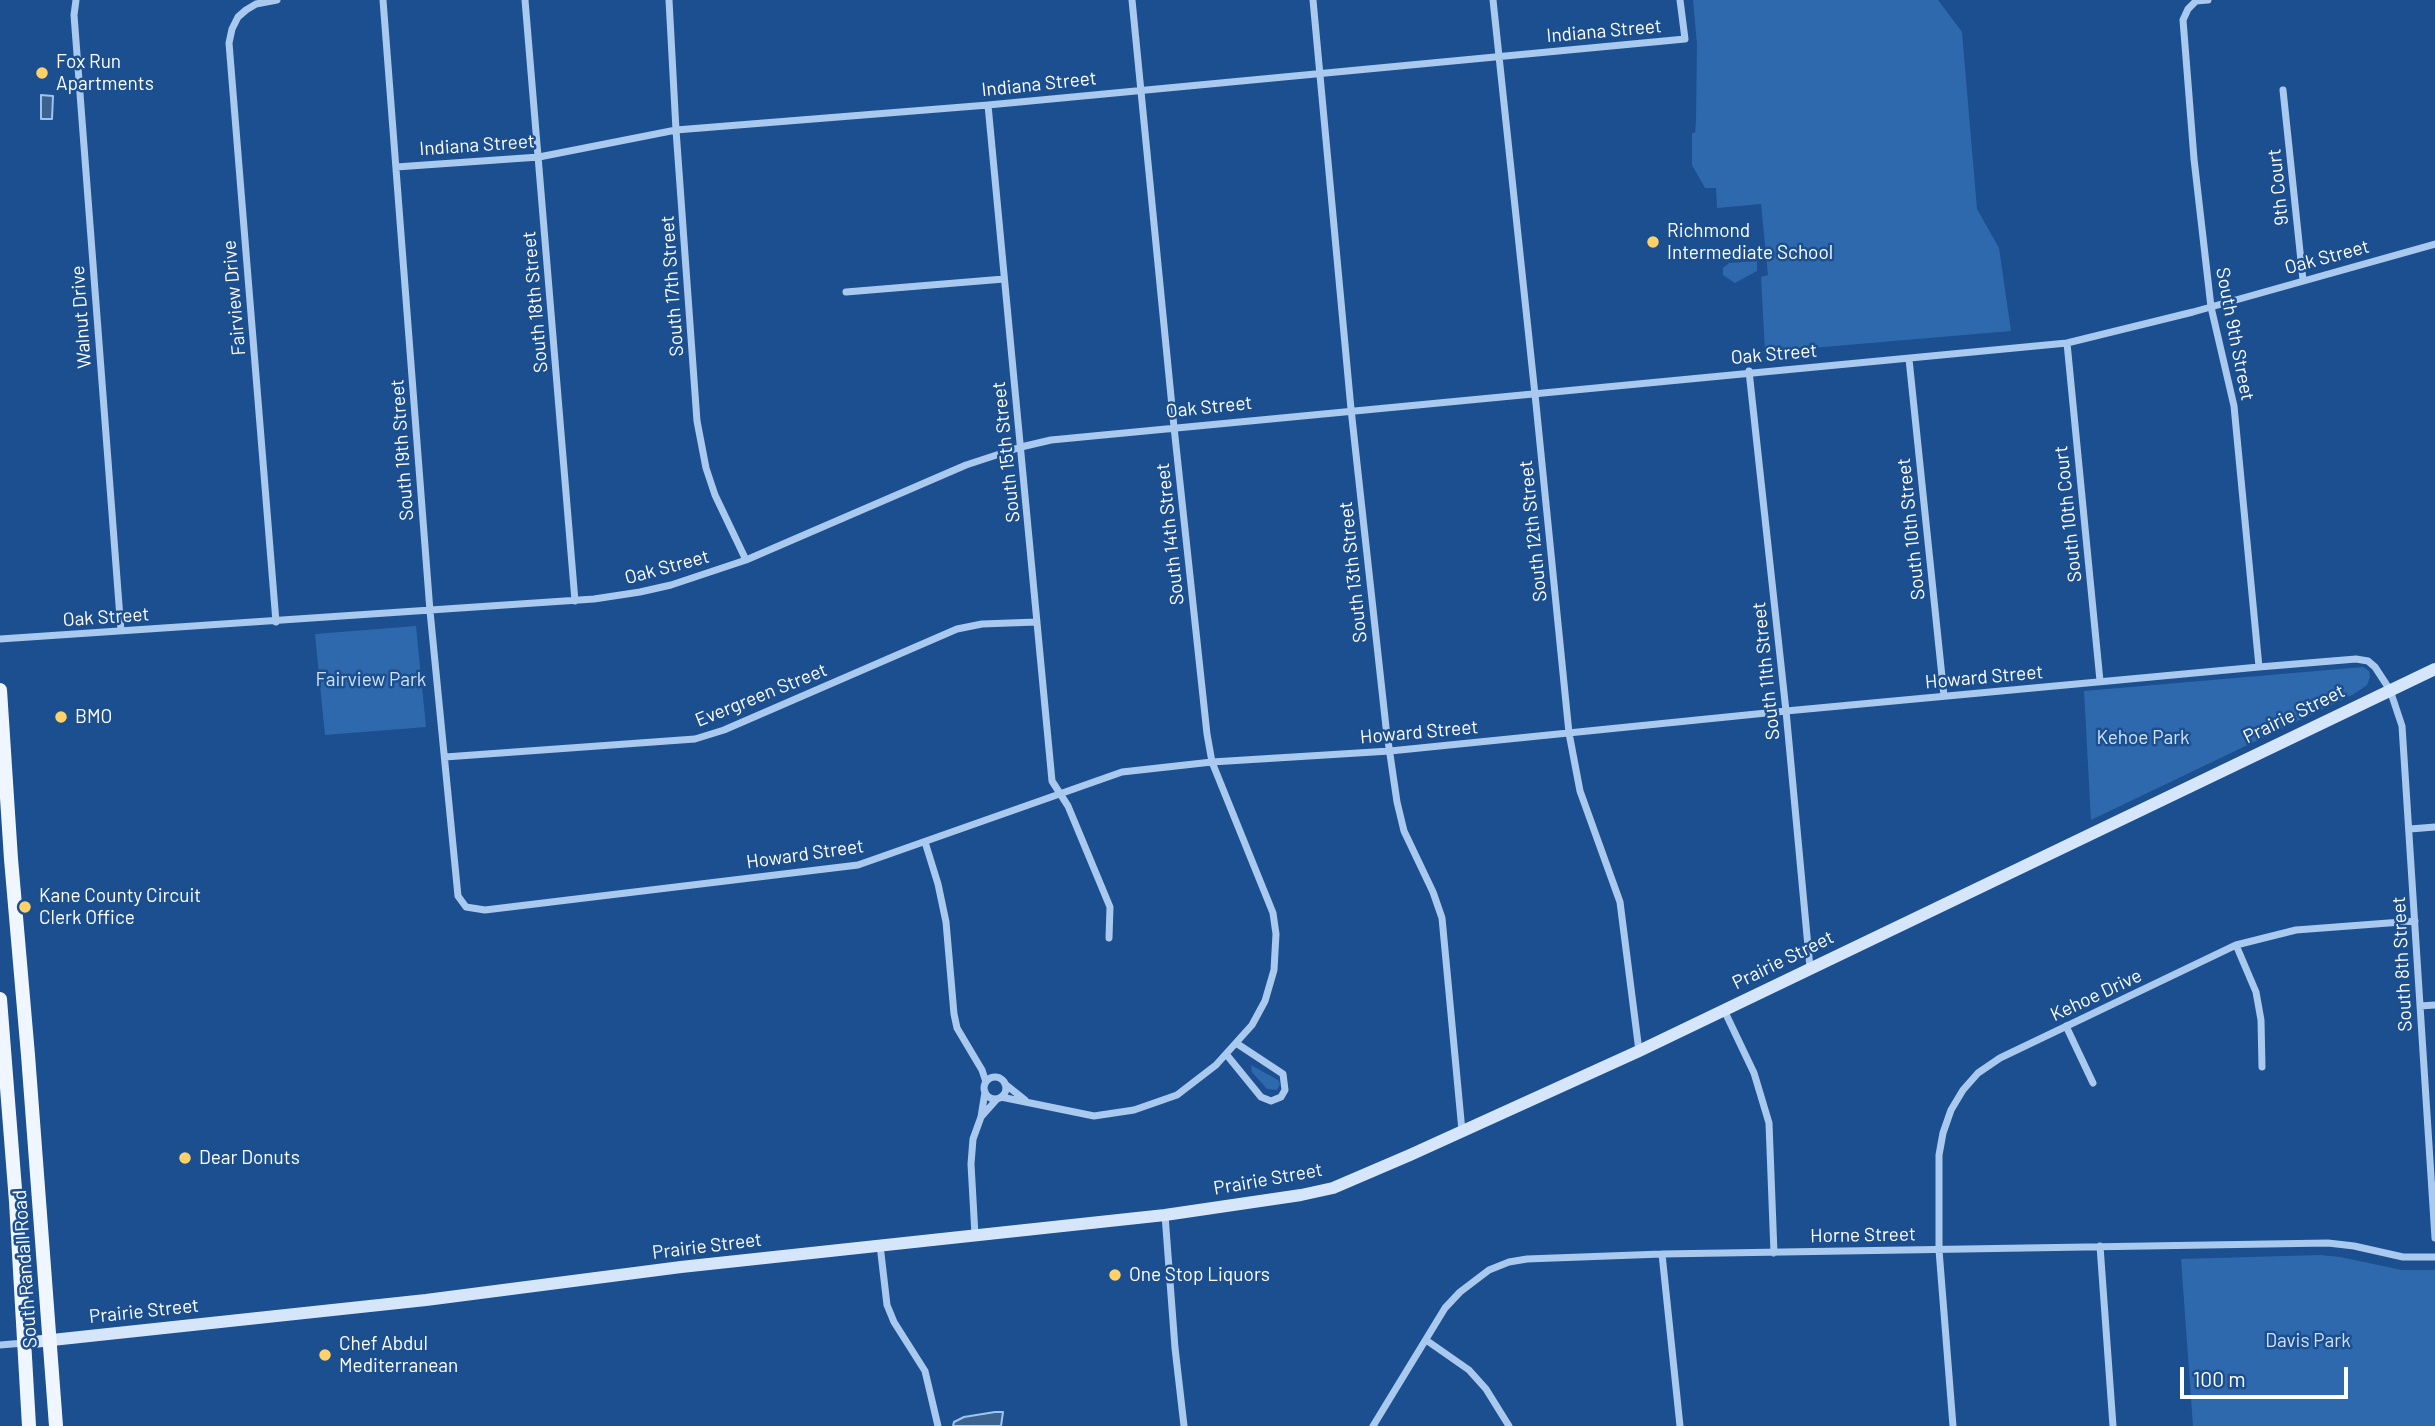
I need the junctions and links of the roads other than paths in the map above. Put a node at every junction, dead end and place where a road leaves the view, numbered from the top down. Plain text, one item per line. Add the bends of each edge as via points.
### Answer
1 (76, 0) edge
2 (277, 0) edge
3 (383, 0) edge
4 (525, 0) edge
5 (669, 0) edge
6 (1132, 0) edge
7 (1313, 0) edge
8 (1493, 0) edge
9 (1680, 0) edge
10 (2208, 0) edge
11 (1499, 56) junction
12 (1320, 73) junction
13 (1141, 90) junction
14 (2283, 90) dead end
15 (988, 105) junction
16 (676, 130) junction
17 (539, 157) junction
18 (396, 167) junction
19 (2435, 244) edge
20 (1004, 279) junction
21 (2303, 279) junction
22 (846, 292) dead end
23 (2211, 307) junction
24 (2067, 343) junction
25 (1909, 359) junction
26 (1749, 372) junction
27 (1535, 392) junction
28 (1351, 410) junction
29 (1174, 426) junction
30 (1021, 447) junction
31 (746, 560) junction
32 (575, 601) junction
33 (430, 611) junction
34 (275, 622) junction
35 (1037, 622) junction
36 (121, 632) junction
37 (0, 639) edge
38 (2259, 667) junction
39 (2435, 669) edge
40 (2100, 681) junction
41 (0, 690) edge
42 (2390, 690) junction
43 (1944, 696) junction
44 (1786, 711) junction
45 (1569, 733) junction
46 (1390, 751) junction
47 (444, 757) junction
48 (1212, 762) junction
49 (1060, 793) junction
50 (2435, 827) edge
51 (2410, 829) junction
52 (925, 842) junction
53 (458, 896) joint
54 (2415, 921) junction
55 (1109, 938) dead end
56 (2236, 945) junction
57 (1810, 968) junction
58 (0, 999) edge
59 (2435, 1005) edge
60 (2420, 1006) junction
61 (1724, 1010) junction
62 (2066, 1026) junction
63 (1236, 1043) junction
64 (1639, 1051) junction
65 (1226, 1054) junction
66 (972, 1055) junction
67 (2262, 1068) dead end
68 (1002, 1081) junction
69 (986, 1082) junction
70 (2093, 1083) dead end
71 (985, 1091) junction
72 (999, 1098) junction
73 (1029, 1103) junction
74 (981, 1117) junction
75 (1462, 1131) junction
76 (1165, 1215) junction
77 (975, 1235) junction
78 (2435, 1238) edge
79 (880, 1245) junction
80 (2100, 1246) junction
81 (1940, 1250) junction
82 (1774, 1252) junction
83 (1662, 1254) junction
84 (2435, 1258) edge
85 (50, 1340) junction
86 (1426, 1340) junction
87 (24, 1343) junction
88 (0, 1345) edge
89 (29, 1426) edge
90 (56, 1426) edge
91 (938, 1426) edge
92 (1184, 1426) edge
93 (1373, 1426) edge
94 (1509, 1426) edge
95 (1680, 1426) edge
96 (1952, 1426) edge
97 (2113, 1426) edge

1 - 36 street, Walnut Drive
2 - 34 street, Fairview Drive via 256,4 238,17 229,43
3 - 18 street, South 19th Street
4 - 17 street, South 18th Street
5 - 16 street, South 17th Street
6 - 13 street, South 14th Street
7 - 12 street, South 13th Street
8 - 11 street, South 12th Street
9 - 11 street, Indiana Street via 1685,39
10 - 23 street, South 9th Street via 2196,1 2183,20
11 - 12 street, Indiana Street
11 - 27 street, South 12th Street
12 - 13 street, Indiana Street
12 - 28 street, South 13th Street
13 - 15 street, Indiana Street
13 - 29 street, South 14th Street
14 - 21 street, 9th Court
15 - 16 street, Indiana Street
15 - 20 street, South 15th Street
16 - 17 street, Indiana Street
16 - 31 street, South 17th Street via 698,421 715,495
17 - 18 street, Indiana Street
17 - 32 street, South 18th Street
18 - 33 street, South 19th Street
19 - 21 street, Oak Street
20 - 22 street
20 - 30 street, South 15th Street
21 - 23 street, Oak Street
23 - 24 street, Oak Street
23 - 38 street, South 9th Street via 2234,407
24 - 25 street, Oak Street
24 - 40 street, South 10th Court
25 - 26 street, Oak Street
25 - 43 street, South 10th Street
26 - 27 street, Oak Street
26 - 44 street, South 11th Street
27 - 28 street, Oak Street
27 - 45 street, South 12th Street
28 - 29 street, Oak Street
28 - 46 street, South 13th Street
29 - 30 street, Oak Street via 1074,436
29 - 48 street, South 14th Street
30 - 31 street, Oak Street via 936,477
30 - 35 street, South 15th Street
31 - 32 street, Oak Street via 671,585
32 - 33 street, Oak Street
33 - 34 street, Oak Street
33 - 47 street, South 19th Street
34 - 36 street, Oak Street
35 - 47 street, Evergreen Street via 957,629 695,739
35 - 49 street, South 15th Street via 1052,781
36 - 37 street, Oak Street
38 - 40 street, Howard Street
38 - 42 street, Howard Street via 2368,661
39 - 42 street, Prairie Street
40 - 43 street, Howard Street
41 - 85 main road, South Randall Road
42 - 51 street, South 8th Street via 2402,726
42 - 57 street, Prairie Street
43 - 44 street, Howard Street
44 - 45 street, Howard Street
44 - 57 street, South 11th Street
45 - 46 street, Howard Street
45 - 64 street, South 12th Street via 1580,791 1620,902
46 - 48 street, Howard Street
46 - 75 street, South 13th Street via 1404,831 1442,918
47 - 53 street, South 19th Street
48 - 49 street, Howard Street via 1122,772
48 - 63 street, South 14th Street via 1267,893 1276,934 1275,970 1265,1001
49 - 52 street, Howard Street
49 - 55 street, South 15th Street via 1110,907
50 - 51 street
51 - 54 street, South 8th Street
52 - 53 street, Howard Street via 858,865 485,910 466,907
52 - 66 street via 946,922 957,1028
54 - 56 street, Kehoe Drive via 2296,930
54 - 60 street, South 8th Street
56 - 62 street, Kehoe Drive
56 - 67 street via 2256,992
57 - 61 street, Prairie Street
58 - 87 main road, South Randall Road
59 - 60 street
60 - 78 street, South 8th Street
61 - 64 street, Prairie Street
61 - 82 street via 1754,1073 1769,1123
62 - 70 street
62 - 81 street, Kehoe Drive via 1978,1073 1951,1110 1939,1155
63 - 65 street, South 14th Street
63 - 65 street via 1283,1074 1281,1097 1271,1101 1261,1097
64 - 75 street, Prairie Street
65 - 73 street, South 14th Street via 1177,1094 1135,1110 1094,1116
66 - 68 street, South 14th Street
66 - 69 street
68 - 69 street via 992,1078
68 - 72 street via 1005,1092
68 - 73 street, South 14th Street
69 - 71 street
71 - 72 street via 989,1097
71 - 74 street
72 - 73 street, South 14th Street
72 - 74 street
74 - 77 street via 971,1164
75 - 76 street, Prairie Street via 1333,1188
76 - 77 street, Prairie Street
76 - 92 street
77 - 79 street, Prairie Street
79 - 85 street, Prairie Street
79 - 91 street via 887,1305 925,1371
80 - 81 street, Horne Street
80 - 84 street, Horne Street via 2328,1243
80 - 97 street
81 - 82 street, Horne Street
81 - 96 street
82 - 83 street, Horne Street
83 - 86 street, Horne Street via 1509,1262 1460,1292
83 - 95 street
85 - 87 street, Prairie Street
85 - 90 main road, South Randall Road
86 - 93 street, Horne Street
86 - 94 street via 1469,1370
87 - 88 street, Prairie Street
87 - 89 main road, South Randall Road

